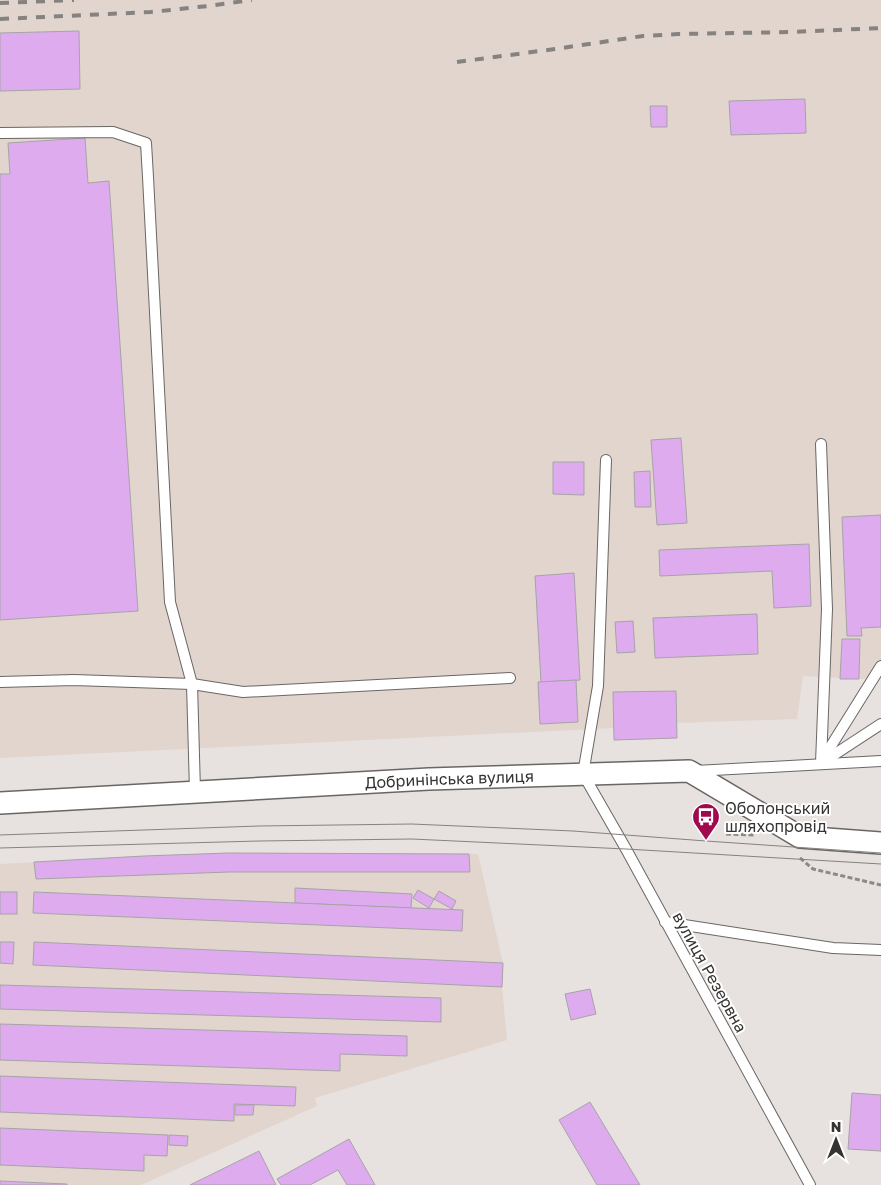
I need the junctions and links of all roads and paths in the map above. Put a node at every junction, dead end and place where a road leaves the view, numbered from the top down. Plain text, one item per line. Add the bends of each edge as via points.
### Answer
1 (0, 133) edge
2 (821, 444) dead end
3 (606, 460) dead end
4 (881, 666) edge
5 (510, 678) dead end
6 (0, 682) edge
7 (192, 684) junction
8 (881, 724) edge
9 (881, 761) edge
10 (821, 763) junction
11 (688, 771) junction
12 (583, 774) junction
13 (195, 792) junction
14 (0, 802) edge
15 (726, 834) dead end
16 (760, 836) dead end
17 (881, 843) edge
18 (813, 869) dead end
19 (881, 885) edge
20 (665, 922) junction
21 (881, 950) edge
22 (810, 1185) edge

1 - 7 lane via 113,132 146,144 170,602
2 - 10 lane via 827,609
3 - 12 lane via 598,686
4 - 10 lane
5 - 7 lane via 243,692
6 - 7 lane via 74,680
7 - 13 lane
8 - 10 lane
9 - 10 lane
10 - 11 lane
11 - 12 street, Добринінська вулиця
11 - 17 street via 800,837
12 - 13 street, Добринінська вулиця
12 - 20 lane, вулиця Резервна
13 - 14 street, Добринінська вулиця
15 - 16 path
18 - 19 path
20 - 21 lane via 833,948
20 - 22 lane, вулиця Резервна

